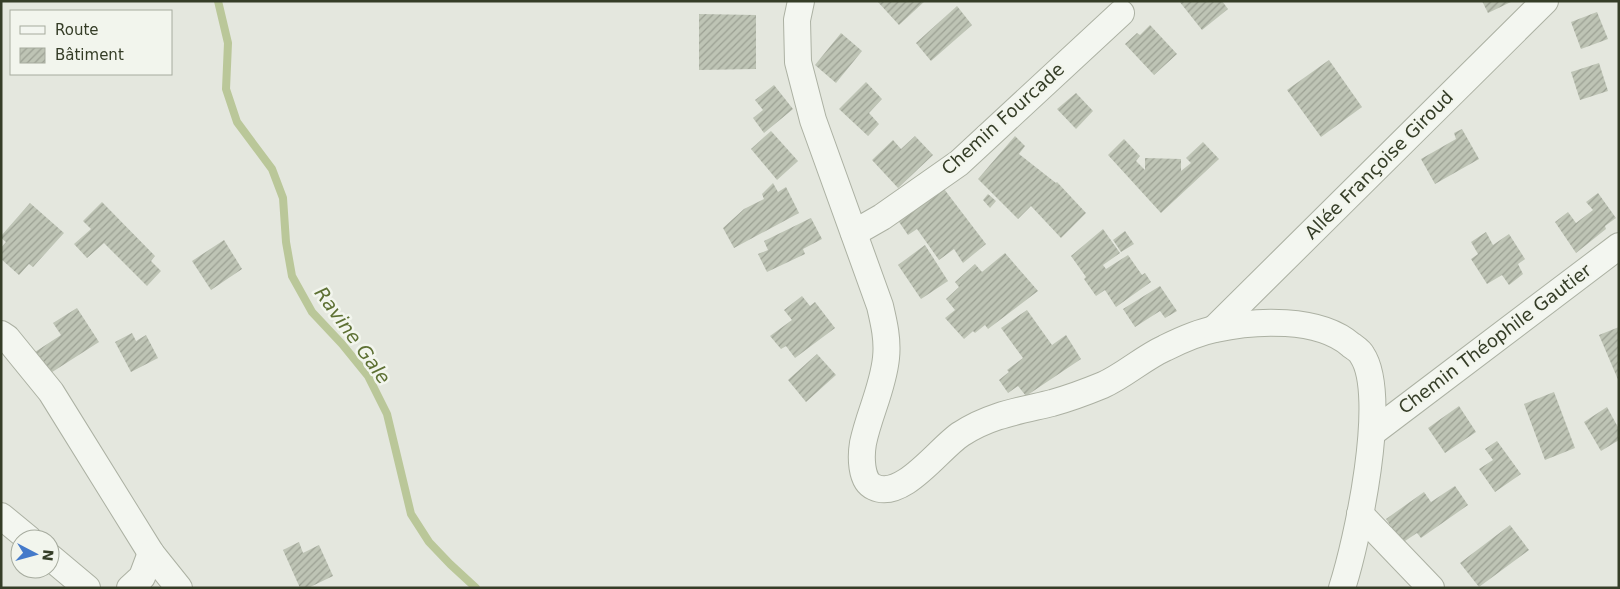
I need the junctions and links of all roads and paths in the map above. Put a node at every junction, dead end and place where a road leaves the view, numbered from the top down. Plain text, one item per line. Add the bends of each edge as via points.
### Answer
1 (801, 1) edge
2 (1545, 1) edge
3 (1121, 13) dead end
4 (854, 233) junction
5 (1619, 246) edge
6 (1214, 329) junction
7 (1, 334) edge
8 (1372, 433) junction
9 (1360, 514) junction
10 (1, 516) edge
11 (17, 529) edge
12 (151, 553) junction
13 (60, 565) edge
14 (87, 588) edge
15 (130, 588) edge
16 (179, 588) edge
17 (1342, 588) edge
18 (1431, 588) edge

1 - 4 street via 797,20 798,62 813,120
2 - 6 street, Allée Françoise Giroud
3 - 4 street, Chemin Fourcade via 959,163
4 - 6 street via 880,306 886,338 882,379 861,458 868,483 874,488 884,489 905,483 960,434 987,420 1079,395 1106,384 1165,348
5 - 8 street, Chemin Théophile Gautier
6 - 8 street via 1257,323 1301,324 1332,332 1346,341 1362,354 1371,376
7 - 12 street via 51,392
8 - 9 street
9 - 17 street
9 - 18 street
10 - 11 street
12 - 15 street via 142,577
12 - 16 street
13 - 14 street

